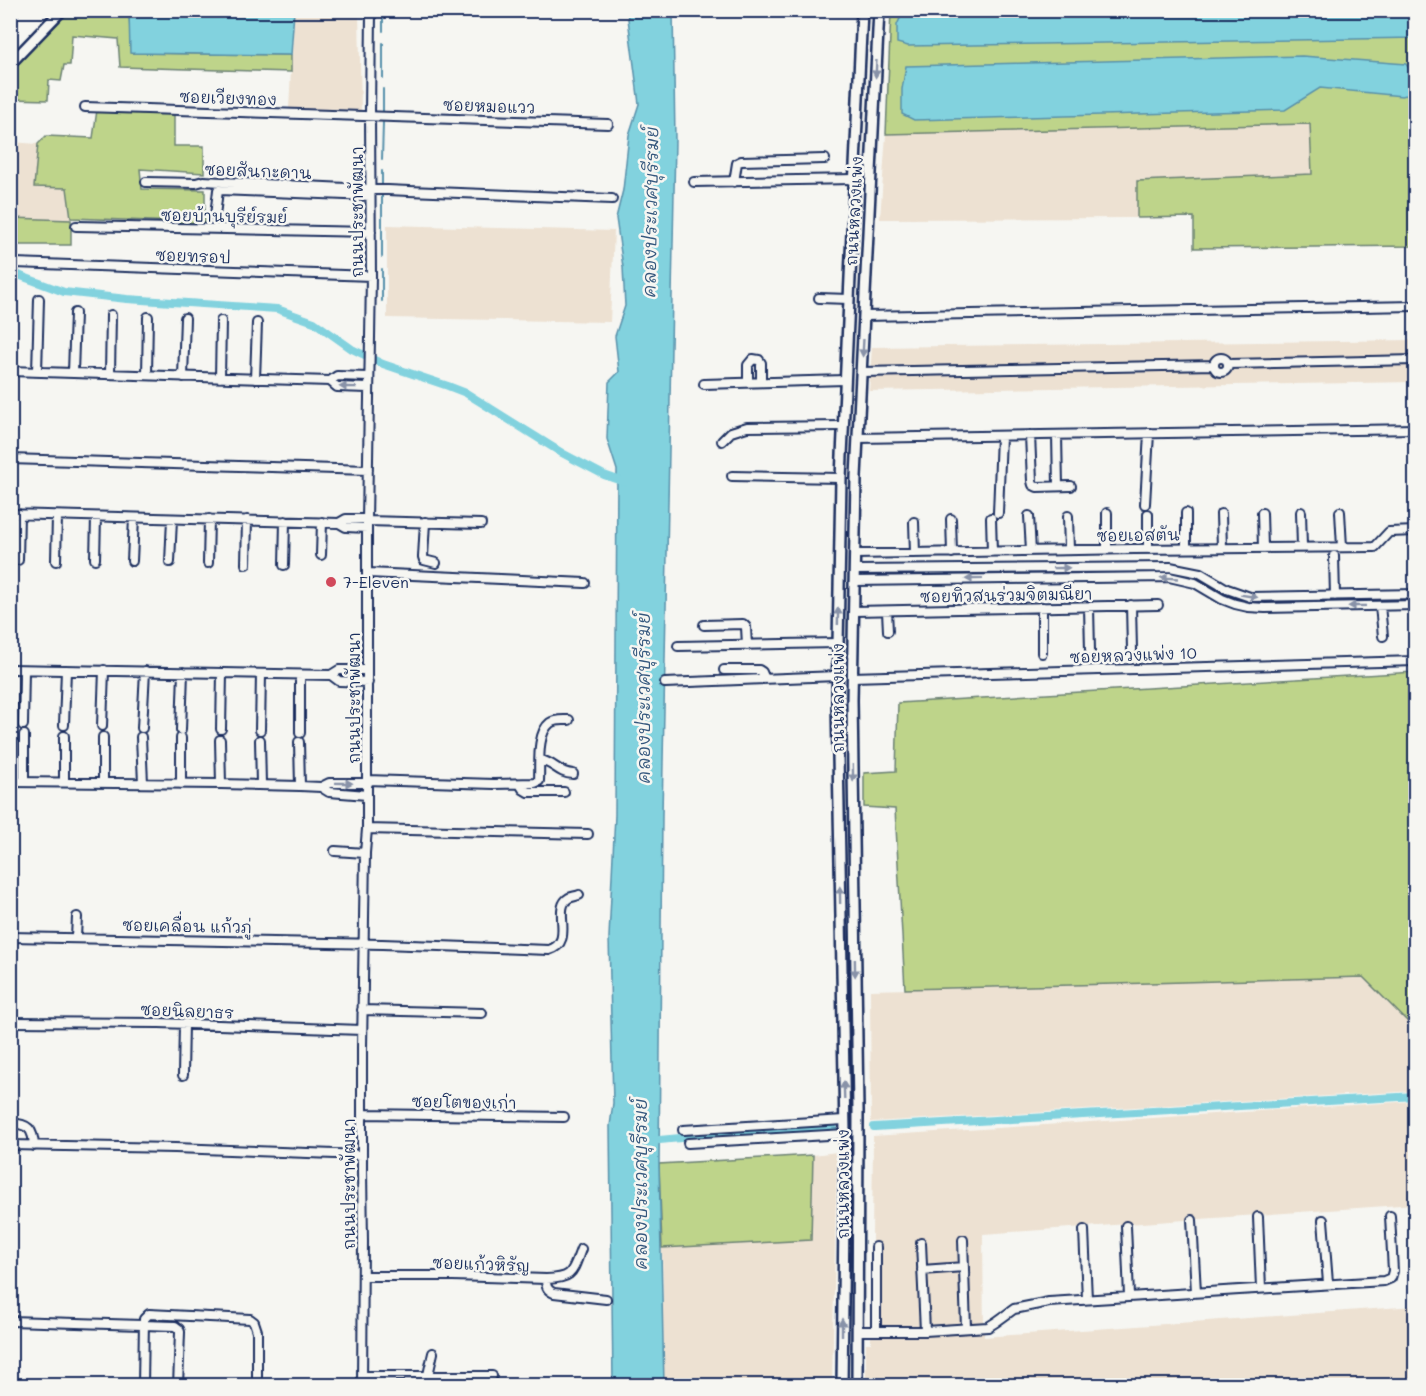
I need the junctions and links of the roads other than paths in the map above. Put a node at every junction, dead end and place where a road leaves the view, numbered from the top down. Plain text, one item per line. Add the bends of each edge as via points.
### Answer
1 (62, 10) edge
2 (371, 10) edge
3 (862, 10) edge
4 (879, 10) edge
5 (10, 63) edge
6 (85, 107) dead end
7 (370, 116) junction
8 (608, 124) dead end
9 (825, 159) dead end
10 (854, 179) junction
11 (146, 182) dead end
12 (694, 182) dead end
13 (734, 182) junction
14 (370, 192) junction
15 (612, 199) dead end
16 (215, 216) dead end
17 (76, 226) dead end
18 (370, 232) junction
19 (15, 263) dead end
20 (371, 276) junction
21 (819, 298) dead end
22 (39, 299) dead end
23 (849, 299) junction
24 (1416, 306) edge
25 (75, 312) dead end
26 (111, 315) dead end
27 (864, 316) junction
28 (148, 317) dead end
29 (184, 318) dead end
30 (221, 321) dead end
31 (257, 323) dead end
32 (1416, 360) edge
33 (10, 371) edge
34 (37, 372) junction
35 (861, 372) junction
36 (73, 373) junction
37 (110, 374) junction
38 (147, 375) junction
39 (183, 377) junction
40 (368, 377) junction
41 (220, 378) junction
42 (255, 379) junction
43 (845, 380) junction
44 (330, 381) junction
45 (748, 382) junction
46 (760, 382) junction
47 (704, 384) dead end
48 (368, 388) junction
49 (843, 426) junction
50 (1416, 429) edge
51 (1149, 434) junction
52 (1030, 435) junction
53 (1057, 435) junction
54 (1001, 436) junction
55 (858, 438) junction
56 (722, 441) dead end
57 (10, 459) edge
58 (368, 470) junction
59 (732, 476) dead end
60 (856, 477) junction
61 (841, 478) junction
62 (1058, 486) junction
63 (1071, 486) dead end
64 (1145, 504) dead end
65 (1301, 512) dead end
66 (1340, 512) dead end
67 (1107, 513) dead end
68 (1186, 513) dead end
69 (1262, 513) dead end
70 (15, 514) edge
71 (1148, 514) dead end
72 (1221, 514) dead end
73 (57, 516) junction
74 (1029, 516) dead end
75 (1068, 516) dead end
76 (96, 517) junction
77 (134, 518) junction
78 (172, 519) junction
79 (209, 519) junction
80 (951, 519) dead end
81 (247, 520) junction
82 (285, 521) junction
83 (322, 522) junction
84 (425, 522) junction
85 (914, 522) dead end
86 (367, 523) junction
87 (481, 524) dead end
88 (1416, 531) edge
89 (1302, 547) junction
90 (1342, 547) junction
91 (1186, 548) junction
92 (1222, 548) junction
93 (1263, 548) junction
94 (1107, 549) junction
95 (1148, 549) junction
96 (1069, 550) junction
97 (1031, 551) junction
98 (992, 552) junction
99 (952, 553) junction
100 (855, 554) junction
101 (915, 554) junction
102 (321, 555) dead end
103 (1334, 556) dead end
104 (18, 560) dead end
105 (95, 560) dead end
106 (56, 561) dead end
107 (132, 561) dead end
108 (170, 562) dead end
109 (436, 562) dead end
110 (208, 563) dead end
111 (246, 564) dead end
112 (284, 565) dead end
113 (908, 569) junction
114 (855, 570) junction
115 (368, 573) junction
116 (908, 580) junction
117 (855, 581) junction
118 (585, 583) dead end
119 (1416, 594) edge
120 (1335, 596) junction
121 (1131, 605) junction
122 (1158, 605) dead end
123 (1416, 605) edge
124 (1380, 606) junction
125 (1089, 607) junction
126 (1042, 608) junction
127 (854, 611) junction
128 (887, 611) junction
129 (704, 625) dead end
130 (888, 631) dead end
131 (1383, 636) dead end
132 (838, 643) junction
133 (747, 645) junction
134 (678, 646) dead end
135 (1132, 650) dead end
136 (1090, 651) dead end
137 (1042, 653) dead end
138 (1416, 661) edge
139 (10, 669) edge
140 (24, 670) junction
141 (66, 670) junction
142 (104, 670) junction
143 (367, 670) junction
144 (724, 670) dead end
145 (146, 671) junction
146 (183, 672) junction
147 (222, 673) junction
148 (261, 674) junction
149 (300, 675) junction
150 (331, 675) junction
151 (837, 676) junction
152 (852, 677) junction
153 (765, 679) junction
154 (368, 682) junction
155 (665, 683) dead end
156 (852, 700) junction
157 (837, 701) junction
158 (569, 720) dead end
159 (23, 725) dead end
160 (64, 725) dead end
161 (102, 726) dead end
162 (142, 728) dead end
163 (221, 729) dead end
164 (260, 730) dead end
165 (24, 735) dead end
166 (64, 736) dead end
167 (103, 737) dead end
168 (141, 737) dead end
169 (220, 740) dead end
170 (260, 741) dead end
171 (540, 760) junction
172 (573, 774) dead end
173 (10, 782) edge
174 (24, 782) junction
175 (64, 782) junction
176 (103, 782) junction
177 (367, 782) junction
178 (143, 783) junction
179 (181, 784) junction
180 (221, 784) junction
181 (261, 784) junction
182 (520, 784) junction
183 (300, 786) junction
184 (321, 787) junction
185 (564, 792) dead end
186 (367, 795) junction
187 (367, 829) junction
188 (588, 834) dead end
189 (335, 851) dead end
190 (364, 853) junction
191 (579, 895) dead end
192 (77, 917) dead end
193 (10, 937) edge
194 (76, 937) junction
195 (363, 944) junction
196 (362, 1010) junction
197 (482, 1013) dead end
198 (10, 1022) edge
199 (184, 1024) junction
200 (362, 1030) junction
201 (183, 1075) dead end
202 (362, 1114) junction
203 (564, 1118) dead end
204 (844, 1120) junction
205 (10, 1123) edge
206 (683, 1130) dead end
207 (845, 1134) junction
208 (688, 1143) dead end
209 (10, 1145) edge
210 (34, 1146) junction
211 (362, 1155) junction
212 (1390, 1216) dead end
213 (1258, 1217) dead end
214 (1192, 1220) dead end
215 (1323, 1220) dead end
216 (1126, 1226) dead end
217 (1084, 1230) dead end
218 (963, 1240) dead end
219 (921, 1243) dead end
220 (876, 1247) dead end
221 (581, 1249) dead end
222 (964, 1267) junction
223 (922, 1270) junction
224 (363, 1276) junction
225 (546, 1279) junction
226 (1328, 1283) junction
227 (1262, 1288) junction
228 (1196, 1292) junction
229 (1129, 1296) junction
230 (606, 1299) dead end
231 (1087, 1299) junction
232 (10, 1321) edge
233 (144, 1324) junction
234 (966, 1328) junction
235 (858, 1331) junction
236 (876, 1331) junction
237 (925, 1331) junction
238 (433, 1353) dead end
239 (428, 1375) junction
240 (362, 1376) junction
241 (492, 1376) dead end
242 (143, 1386) edge
243 (178, 1386) edge
244 (257, 1386) edge
245 (362, 1386) edge
246 (842, 1386) edge
247 (857, 1386) edge

1 - 5 main road
2 - 7 street, ถนนประชาพัฒนา
3 - 10 main road, ถนนหลวงแพ่ง
4 -> 27 main road, ถนนหลวงแพ่ง
6 - 7 street, ซอยเวียงทอง
7 - 8 street, ซอยหมอแวว
7 - 14 street, ถนนประชาพัฒนา
9 - 13 street via 741,161 737,163
10 - 13 street
10 - 23 main road, ถนนหลวงแพ่ง
11 - 14 street, ซอยสันกะดาน via 203,181
12 - 13 street
14 - 15 street
14 - 16 street via 218,190
14 - 18 street, ถนนประชาพัฒนา
17 - 18 street, ซอยบ้านบุรีย์รมย์
18 - 20 street, ถนนประชาพัฒนา
19 - 20 street, ซอยทรอป
20 - 40 street, ถนนประชาพัฒนา
21 - 23 street
22 - 34 street
23 - 43 main road, ถนนหลวงแพ่ง
24 - 27 street
25 - 36 street
26 - 37 street
27 -> 35 main road, ถนนหลวงแพ่ง
28 - 38 street
29 - 39 street
30 - 41 street
31 - 42 street
32 - 35 street via 1228,364 1222,372 1214,365
33 - 34 street
34 - 36 street
35 - 55 main road, ถนนหลวงแพ่ง
36 - 37 street
37 - 38 street
38 - 39 street
39 - 41 street
40 - 44 street via 337,376
40 - 48 street, ถนนประชาพัฒนา
41 - 42 street
42 - 44 street
43 - 46 street
43 - 49 main road, ถนนหลวงแพ่ง
48 -> 44 street via 337,387
45 - 46 street
45 - 46 street via 748,365 753,359 761,363
45 - 47 street
48 - 58 street, ถนนประชาพัฒนา
49 - 56 street via 747,426 731,432
49 - 61 main road, ถนนหลวงแพ่ง
50 - 51 street
51 - 53 street
51 - 64 street
52 - 53 street
52 - 54 street
52 - 62 street via 1033,485
53 - 62 street
54 - 55 street
54 - 98 street
55 - 60 main road, ถนนหลวงแพ่ง
57 - 58 street
58 - 86 street, ถนนประชาพัฒนา
59 - 61 street
60 - 61 main road
60 - 100 main road, ถนนหลวงแพ่ง
132 -> 61 main road, ถนนหลวงแพ่ง
62 - 63 street
65 - 89 street
66 - 90 street
67 - 94 street
68 - 91 street
69 - 93 street
70 - 73 street
70 - 104 street
71 - 95 street
72 - 92 street
73 - 76 street
73 - 106 street
74 - 97 street
75 - 96 street
76 - 77 street
76 - 105 street
77 - 78 street
77 - 107 street
78 - 79 street
78 - 108 street
79 - 81 street
79 - 110 street
80 - 99 street
81 - 82 street
81 - 111 street
82 - 83 street
82 - 112 street
83 - 86 street via 346,527
83 - 102 street
84 - 86 street
84 - 87 street
84 - 109 street via 423,557
85 - 101 street
86 - 115 street, ถนนประชาพัฒนา
88 - 90 street, ซอยเอสตัน via 1389,532 1375,547
89 - 90 street, ซอยเอสตัน
89 - 93 street, ซอยเอสตัน
91 - 92 street, ซอยเอสตัน
91 - 95 street, ซอยเอสตัน
92 - 93 street, ซอยเอสตัน
94 - 95 street, ซอยเอสตัน
94 - 96 street, ซอยเอสตัน
96 - 97 street, ซอยเอสตัน
97 - 98 street, ซอยเอสตัน
98 - 99 street, ซอยเอสตัน
99 - 101 street, ซอยเอสตัน
100 - 101 street, ซอยเอสตัน
100 - 114 main road, ถนนหลวงแพ่ง
103 - 120 street
113 - 114 street
113 - 116 street
113 -> 120 street via 1170,567 1200,573 1250,597
114 - 117 main road, ถนนหลวงแพ่ง
115 - 118 street
115 - 143 street, ถนนประชาพัฒนา
116 - 117 street
124 -> 116 street via 1248,607 1196,583 1169,577
117 - 127 main road, ถนนหลวงแพ่ง
119 - 120 street
121 - 122 street, ซอยทิวสนร่วมจิตมณียา
121 - 125 street, ซอยทิวสนร่วมจิตมณียา
121 - 135 street
123 - 124 street
124 - 131 street
125 - 126 street, ซอยทิวสนร่วมจิตมณียา
125 - 136 street
126 - 128 street, ซอยทิวสนร่วมจิตมณียา
126 - 137 street
127 - 128 street, ซอยทิวสนร่วมจิตมณียา
127 - 152 main road, ถนนหลวงแพ่ง
128 - 130 street
129 - 133 street via 743,624
132 - 133 street
132 - 151 main road, ถนนหลวงแพ่ง
133 - 134 street
138 - 152 street, ซอยหลวงแพ่ง 10
139 - 140 street
140 - 141 street
140 - 159 street
141 - 142 street
141 - 160 street
142 - 145 street
142 - 161 street
143 - 150 street via 339,670
143 - 154 street, ถนนประชาพัฒนา
144 - 153 street via 759,670
145 - 146 street
145 - 162 street
146 - 147 street
146 - 179 street
147 - 148 street
147 - 163 street
148 - 149 street
148 - 164 street
149 - 150 street
149 - 183 street
150 - 154 street via 339,681
151 - 153 street
151 - 157 main road, ถนนหลวงแพ่ง
152 - 156 main road, ถนนหลวงแพ่ง
153 - 155 street
154 - 177 street, ถนนประชาพัฒนา
156 - 157 main road
156 -> 235 main road, ถนนหลวงแพ่ง
204 -> 157 main road, ถนนหลวงแพ่ง
158 - 171 street via 556,720 546,728
165 - 174 street
166 - 175 street
167 - 176 street
168 - 178 street
169 - 180 street
170 - 181 street
171 - 172 street
171 - 182 street via 538,781
173 - 174 street
174 - 175 street
175 - 176 street
176 - 178 street
177 - 182 street
184 -> 177 street via 329,783
177 - 186 street, ถนนประชาพัฒนา
178 - 179 street
179 - 180 street
180 - 181 street
181 - 183 street
182 - 185 street via 528,792
183 - 184 street
184 - 186 street via 329,792
186 - 187 street, ถนนประชาพัฒนา
187 - 188 street
187 - 190 street, ถนนประชาพัฒนา
189 - 190 street
190 - 195 street, ถนนประชาพัฒนา
191 - 195 street, ซอยเคลื่อน แก้วภู่ via 564,902 560,944 549,950
192 - 194 street
193 - 194 street, ซอยเคลื่อน แก้วภู่
194 - 195 street, ซอยเคลื่อน แก้วภู่
195 - 196 street, ถนนประชาพัฒนา
196 - 197 street
196 - 200 street, ถนนประชาพัฒนา
198 - 199 street, ซอยนิลยาธร
199 - 200 street, ซอยนิลยาธร
199 - 201 street
200 - 202 street, ถนนประชาพัฒนา
202 - 203 street, ซอยโตของเก่า
202 - 211 street, ถนนประชาพัฒนา
204 - 206 street
204 - 207 main road, ถนนหลวงแพ่ง
205 - 210 street via 30,1128
207 - 208 street
246 -> 207 main road, ถนนหลวงแพ่ง
209 - 210 street
210 - 211 street
211 - 224 street, ถนนประชาพัฒนา
212 - 226 street via 1390,1278
213 - 227 street
214 - 228 street
215 - 226 street
216 - 229 street
217 - 231 street
218 - 222 street
219 - 223 street
220 - 236 street
221 - 225 street, ซอยแก้วหิรัญ via 567,1276
222 - 223 street
222 - 234 street
223 - 237 street
224 - 225 street, ซอยแก้วหิรัญ
224 - 240 street, ถนนประชาพัฒนา
225 - 230 street via 548,1291
226 - 227 street
227 - 228 street
228 - 229 street
229 - 231 street
231 - 234 street via 1018,1307 991,1326
232 - 233 street
233 - 242 street
233 - 243 street via 179,1329
233 - 244 street via 148,1314 250,1319 257,1331
234 - 237 street
235 - 236 street
235 - 247 main road, ถนนหลวงแพ่ง
236 - 237 street
238 - 239 street
239 - 240 street
239 - 241 street
240 - 245 street, ถนนประชาพัฒนา

